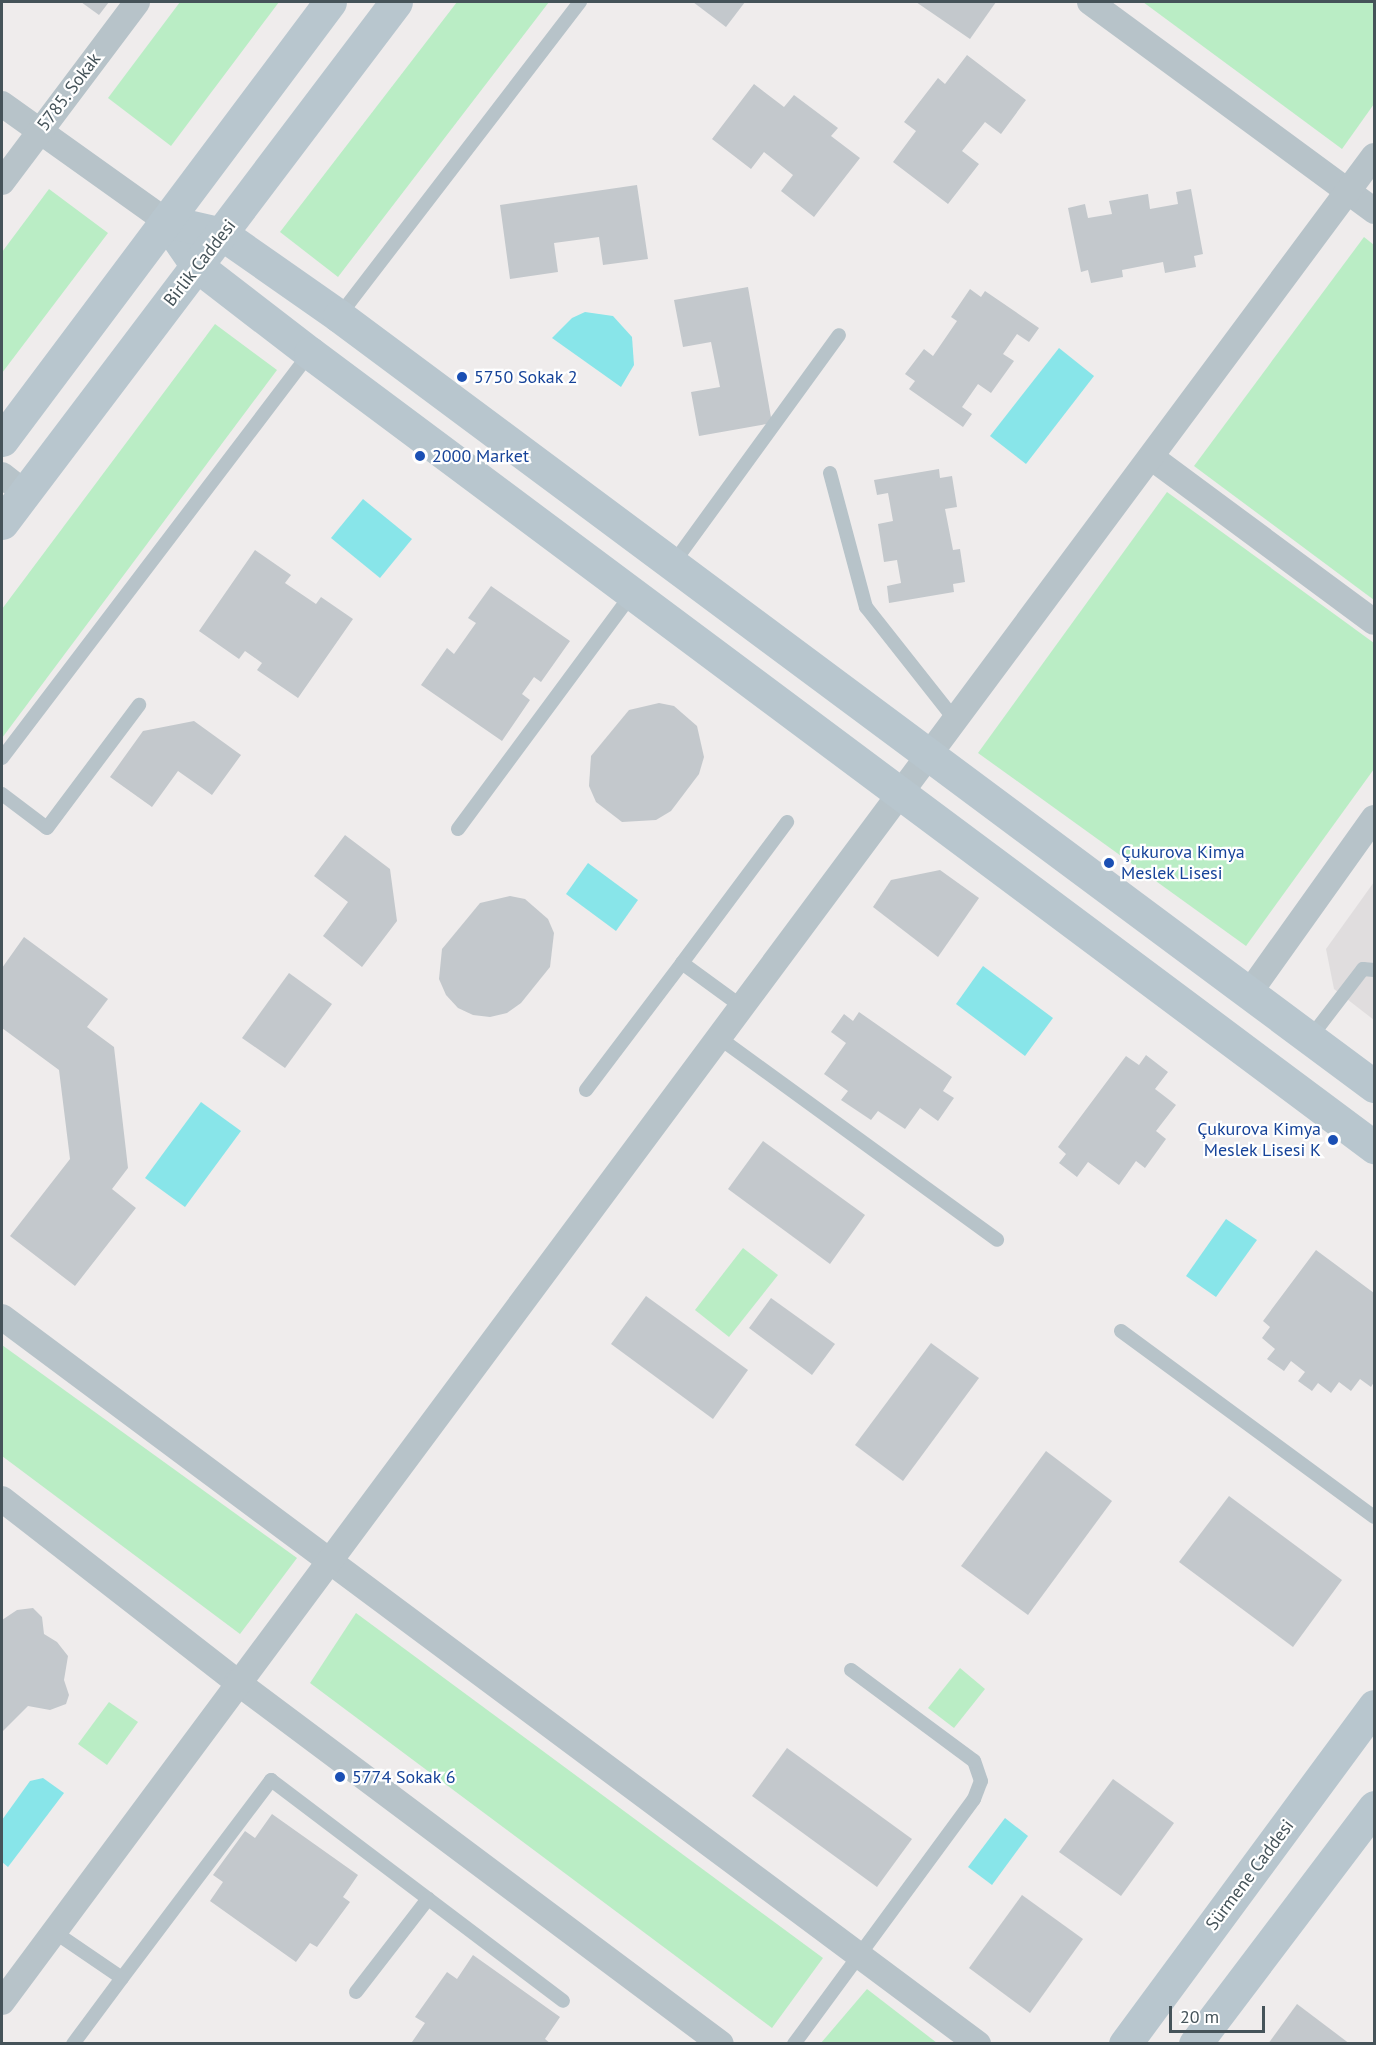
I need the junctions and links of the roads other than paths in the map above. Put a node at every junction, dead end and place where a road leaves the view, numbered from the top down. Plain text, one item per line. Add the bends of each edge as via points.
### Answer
1 (137, 2) edge
2 (330, 2) edge
3 (396, 2) edge
4 (580, 2) edge
5 (1090, 2) edge
6 (2, 104) edge
7 (39, 132) junction
8 (1374, 156) edge
9 (2, 182) edge
10 (1348, 191) junction
11 (1374, 211) edge
12 (166, 221) junction
13 (222, 234) junction
14 (197, 266) junction
15 (339, 316) junction
16 (838, 335) dead end
17 (310, 353) junction
18 (2, 440) edge
19 (1151, 457) junction
20 (831, 473) dead end
21 (13, 484) edge
22 (2, 523) edge
23 (672, 565) junction
24 (632, 594) junction
25 (1374, 622) edge
26 (139, 705) dead end
27 (956, 721) junction
28 (930, 757) junction
29 (2, 758) edge
30 (2, 794) edge
31 (901, 795) junction
32 (1374, 818) edge
33 (787, 822) dead end
34 (458, 829) dead end
35 (682, 963) junction
36 (1374, 970) edge
37 (1249, 993) junction
38 (741, 1006) junction
39 (718, 1037) junction
40 (1310, 1038) junction
41 (1374, 1086) edge
42 (586, 1090) dead end
43 (1374, 1146) edge
44 (997, 1240) dead end
45 (2, 1317) edge
46 (1121, 1331) dead end
47 (2, 1499) edge
48 (1374, 1517) edge
49 (328, 1559) junction
50 (851, 1670) dead end
51 (237, 1682) junction
52 (1374, 1706) edge
53 (1374, 1807) edge
54 (428, 1899) junction
55 (53, 1931) junction
56 (859, 1956) junction
57 (122, 1978) junction
58 (356, 1992) dead end
59 (563, 2001) dead end
60 (2, 2002) edge
61 (73, 2043) edge
62 (722, 2043) edge
63 (794, 2043) edge
64 (978, 2043) edge
65 (1125, 2043) edge
66 (1195, 2043) edge

1 - 7 street, 5785. Sokak
2 - 12 street
3 - 13 street, Birlik Caddesi
4 - 15 lane
5 - 10 street
6 - 7 street
7 - 9 street, 5785. Sokak
7 - 12 street
8 - 10 street
10 - 11 street
10 - 19 street
12 - 13 street
12 - 14 street
12 - 18 street
13 - 14 street, Birlik Caddesi
13 - 15 street
14 - 17 street
14 - 21 street, Birlik Caddesi
15 - 23 street
16 - 23 lane
17 - 24 street
17 - 29 lane
19 - 25 street
19 - 27 street
20 - 27 lane via 866,607
21 - 22 street, Birlik Caddesi
23 - 28 street
24 - 31 street
24 - 34 lane
26 - 30 lane via 47,828
27 - 28 street
28 - 31 street
28 - 37 street
31 - 38 street
31 - 43 street
32 - 37 street
33 - 35 lane
35 - 38 lane
35 - 42 lane
36 - 40 lane via 1363,969
37 - 40 street
38 - 39 street
39 - 44 lane
39 - 49 street
40 - 41 street
45 - 49 street
46 - 48 lane
47 - 51 street
49 - 51 street
49 - 56 street
50 - 56 lane via 974,1761 981,1780 974,1799
51 - 55 street
51 - 62 street
52 - 65 street, Sürmene Caddesi
53 - 66 street
54 - 57 lane via 271,1780
54 - 58 lane
54 - 59 lane
55 - 57 lane
55 - 60 street
56 - 63 lane
56 - 64 street
57 - 61 lane

